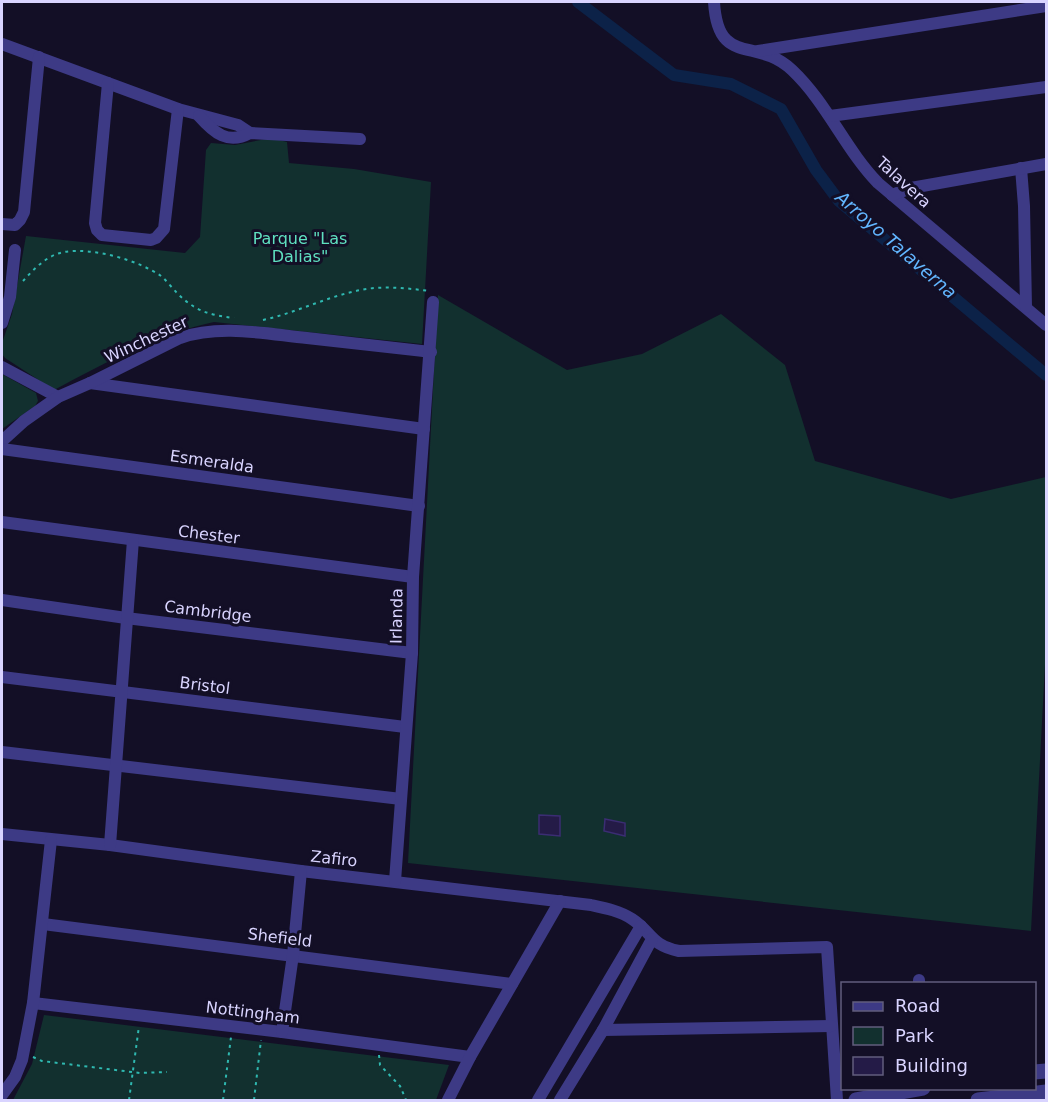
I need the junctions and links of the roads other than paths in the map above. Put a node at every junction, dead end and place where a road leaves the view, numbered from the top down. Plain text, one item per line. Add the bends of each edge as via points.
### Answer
1 (714, 2) edge
2 (1047, 6) edge
3 (2, 44) edge
4 (757, 51) junction
5 (39, 57) junction
6 (108, 83) junction
7 (1047, 87) edge
8 (178, 109) junction
9 (830, 116) junction
10 (360, 139) dead end
11 (1047, 164) edge
12 (1021, 168) junction
13 (892, 195) junction
14 (2, 224) edge
15 (15, 250) dead end
16 (7, 273) edge
17 (434, 302) road end
18 (1026, 307) junction
19 (2, 323) edge
20 (1047, 325) edge
21 (431, 352) junction
22 (2, 367) edge
23 (90, 383) junction
24 (58, 397) junction
25 (424, 429) junction
26 (2, 441) edge
27 (2, 449) edge
28 (419, 506) junction
29 (2, 522) edge
30 (133, 540) junction
31 (413, 577) junction
32 (2, 600) edge
33 (126, 618) junction
34 (412, 653) junction
35 (2, 677) edge
36 (122, 692) junction
37 (405, 727) junction
38 (2, 752) edge
39 (116, 765) junction
40 (401, 799) junction
41 (2, 834) edge
42 (51, 840) junction
43 (110, 845) junction
44 (301, 871) junction
45 (395, 881) junction
46 (560, 901) junction
47 (43, 924) junction
48 (641, 926) junction
49 (652, 939) junction
50 (293, 955) junction
51 (512, 984) junction
52 (33, 1003) junction
53 (831, 1026) junction
54 (603, 1030) junction
55 (282, 1032) junction
56 (470, 1057) junction
57 (1040, 1072) edge
58 (917, 1090) edge
59 (2, 1095) edge
60 (1040, 1095) edge
61 (448, 1101) edge
62 (538, 1101) edge
63 (560, 1101) edge
64 (837, 1101) edge
65 (856, 1101) edge
66 (978, 1101) edge

1 - 4 street, Talavera via 718,30 726,41
2 - 4 street
3 - 5 street
4 - 9 street, Talavera via 792,70
5 - 6 street
5 - 14 street via 24,212 15,225
6 - 8 street
6 - 8 street via 95,223 102,235 151,240 164,229
7 - 9 street
8 - 10 street via 237,125 250,134
9 - 13 street, Talavera via 861,165
11 - 12 street
12 - 13 street
12 - 18 street
13 - 18 street, Talavera
15 - 16 street
16 - 19 street via 10,297
17 - 21 street, Irlanda
18 - 20 street, Talavera
21 - 23 street, Winchester via 246,331 205,331 180,338
21 - 25 street, Irlanda
22 - 24 street
23 - 24 street, Winchester
23 - 25 street
24 - 26 street, Winchester
25 - 28 street, Irlanda
27 - 28 street, Esmeralda
28 - 31 street, Irlanda
29 - 30 street, Chester
30 - 31 street, Chester
30 - 33 street
31 - 34 street, Irlanda
32 - 33 street, Cambridge
33 - 34 street, Cambridge
33 - 36 street
34 - 37 street, Irlanda
35 - 36 street, Bristol
36 - 37 street, Bristol
36 - 39 street
37 - 40 street, Irlanda
38 - 39 street
39 - 40 street
39 - 43 street
40 - 45 street, Irlanda
41 - 42 street, Zafiro
42 - 43 street, Zafiro
42 - 47 street
43 - 44 street, Zafiro
44 - 45 street, Zafiro
44 - 50 street
45 - 46 street, Zafiro
46 - 48 street, Zafiro via 612,910
46 - 51 street
47 - 50 street, Shefield
47 - 52 street
48 - 49 street, Zafiro
48 - 62 street
49 - 53 street via 679,951 826,947
49 - 54 street
50 - 51 street, Shefield
50 - 55 street
51 - 56 street
52 - 55 street, Nottingham
52 - 59 street via 22,1060
53 - 54 street
53 - 64 street
54 - 63 street
55 - 56 street, Nottingham
56 - 61 street
57 - 60 street
58 - 65 street
60 - 66 street

